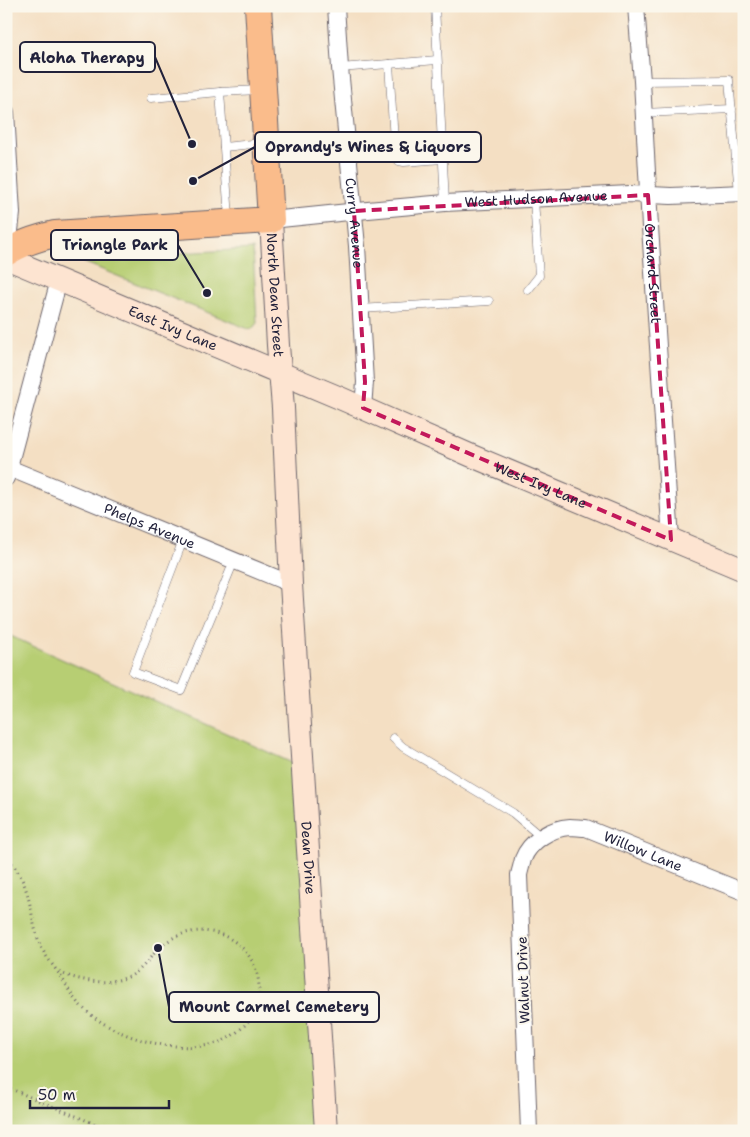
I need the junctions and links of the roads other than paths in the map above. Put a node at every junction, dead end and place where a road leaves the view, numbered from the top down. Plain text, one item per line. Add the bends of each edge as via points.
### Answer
1 (258, 6) edge
2 (336, 6) edge
3 (435, 6) edge
4 (636, 6) edge
5 (437, 60) junction
6 (389, 64) junction
7 (340, 68) junction
8 (642, 81) junction
9 (263, 89) junction
10 (220, 92) junction
11 (151, 98) dead end
12 (732, 109) junction
13 (6, 112) edge
14 (643, 113) junction
15 (266, 143) junction
16 (224, 146) junction
17 (442, 159) junction
18 (742, 193) edge
19 (648, 195) junction
20 (534, 199) junction
21 (445, 204) junction
22 (354, 211) junction
23 (271, 220) junction
24 (229, 223) junction
25 (6, 246) edge
26 (6, 253) edge
27 (6, 258) edge
28 (58, 280) junction
29 (528, 290) dead end
30 (489, 301) dead end
31 (360, 309) junction
32 (281, 374) junction
33 (340, 398) joint
34 (363, 408) junction
35 (8, 473) edge
36 (182, 540) junction
37 (672, 540) junction
38 (234, 561) junction
39 (744, 570) edge
40 (291, 584) junction
41 (393, 738) dead end
42 (541, 837) junction
43 (744, 892) edge
44 (326, 1131) edge
45 (530, 1131) edge

1 - 9 main road, North Dean Street
2 - 7 street, Curry Avenue
3 - 5 lane
4 - 8 street, Orchard Street
5 - 6 lane
5 - 17 lane
6 - 7 lane
6 - 17 lane via 395,156 404,162
7 - 22 street, Curry Avenue
8 - 12 lane via 729,80
8 - 14 street, Orchard Street
9 - 10 lane
9 - 15 main road, North Dean Street
10 - 11 lane
10 - 16 lane
12 - 14 lane
12 - 18 lane
13 - 25 street via 12,213
14 - 19 street, Orchard Street
15 - 16 lane
15 - 23 main road, North Dean Street
16 - 24 lane
17 - 21 lane
18 - 19 street, West Hudson Avenue
19 - 20 street, West Hudson Avenue
19 - 37 street, Orchard Street
20 - 21 street, West Hudson Avenue
20 - 29 lane via 539,276
21 - 22 street, West Hudson Avenue
22 - 23 street, West Hudson Avenue
22 - 31 street, Curry Avenue
23 - 24 main road
23 - 32 street, North Dean Street
24 - 26 main road via 55,234 34,239
27 - 28 street, East Ivy Lane
28 - 32 street, East Ivy Lane
28 - 35 street
30 - 31 lane
31 - 34 street, Curry Avenue via 365,382
32 - 33 street, East Ivy Lane
32 - 40 street, North Dean Street
33 - 34 street, West Ivy Lane
34 - 37 street, West Ivy Lane
35 - 36 street, Phelps Avenue
36 - 38 street, Phelps Avenue
36 - 38 lane via 133,672 181,690
37 - 39 street, West Ivy Lane
38 - 40 street, Phelps Avenue
40 - 44 street, Dean Drive
41 - 42 lane via 513,813
42 - 43 street, Willow Lane via 570,827 586,828
42 - 45 street, Walnut Drive via 524,858 519,875

